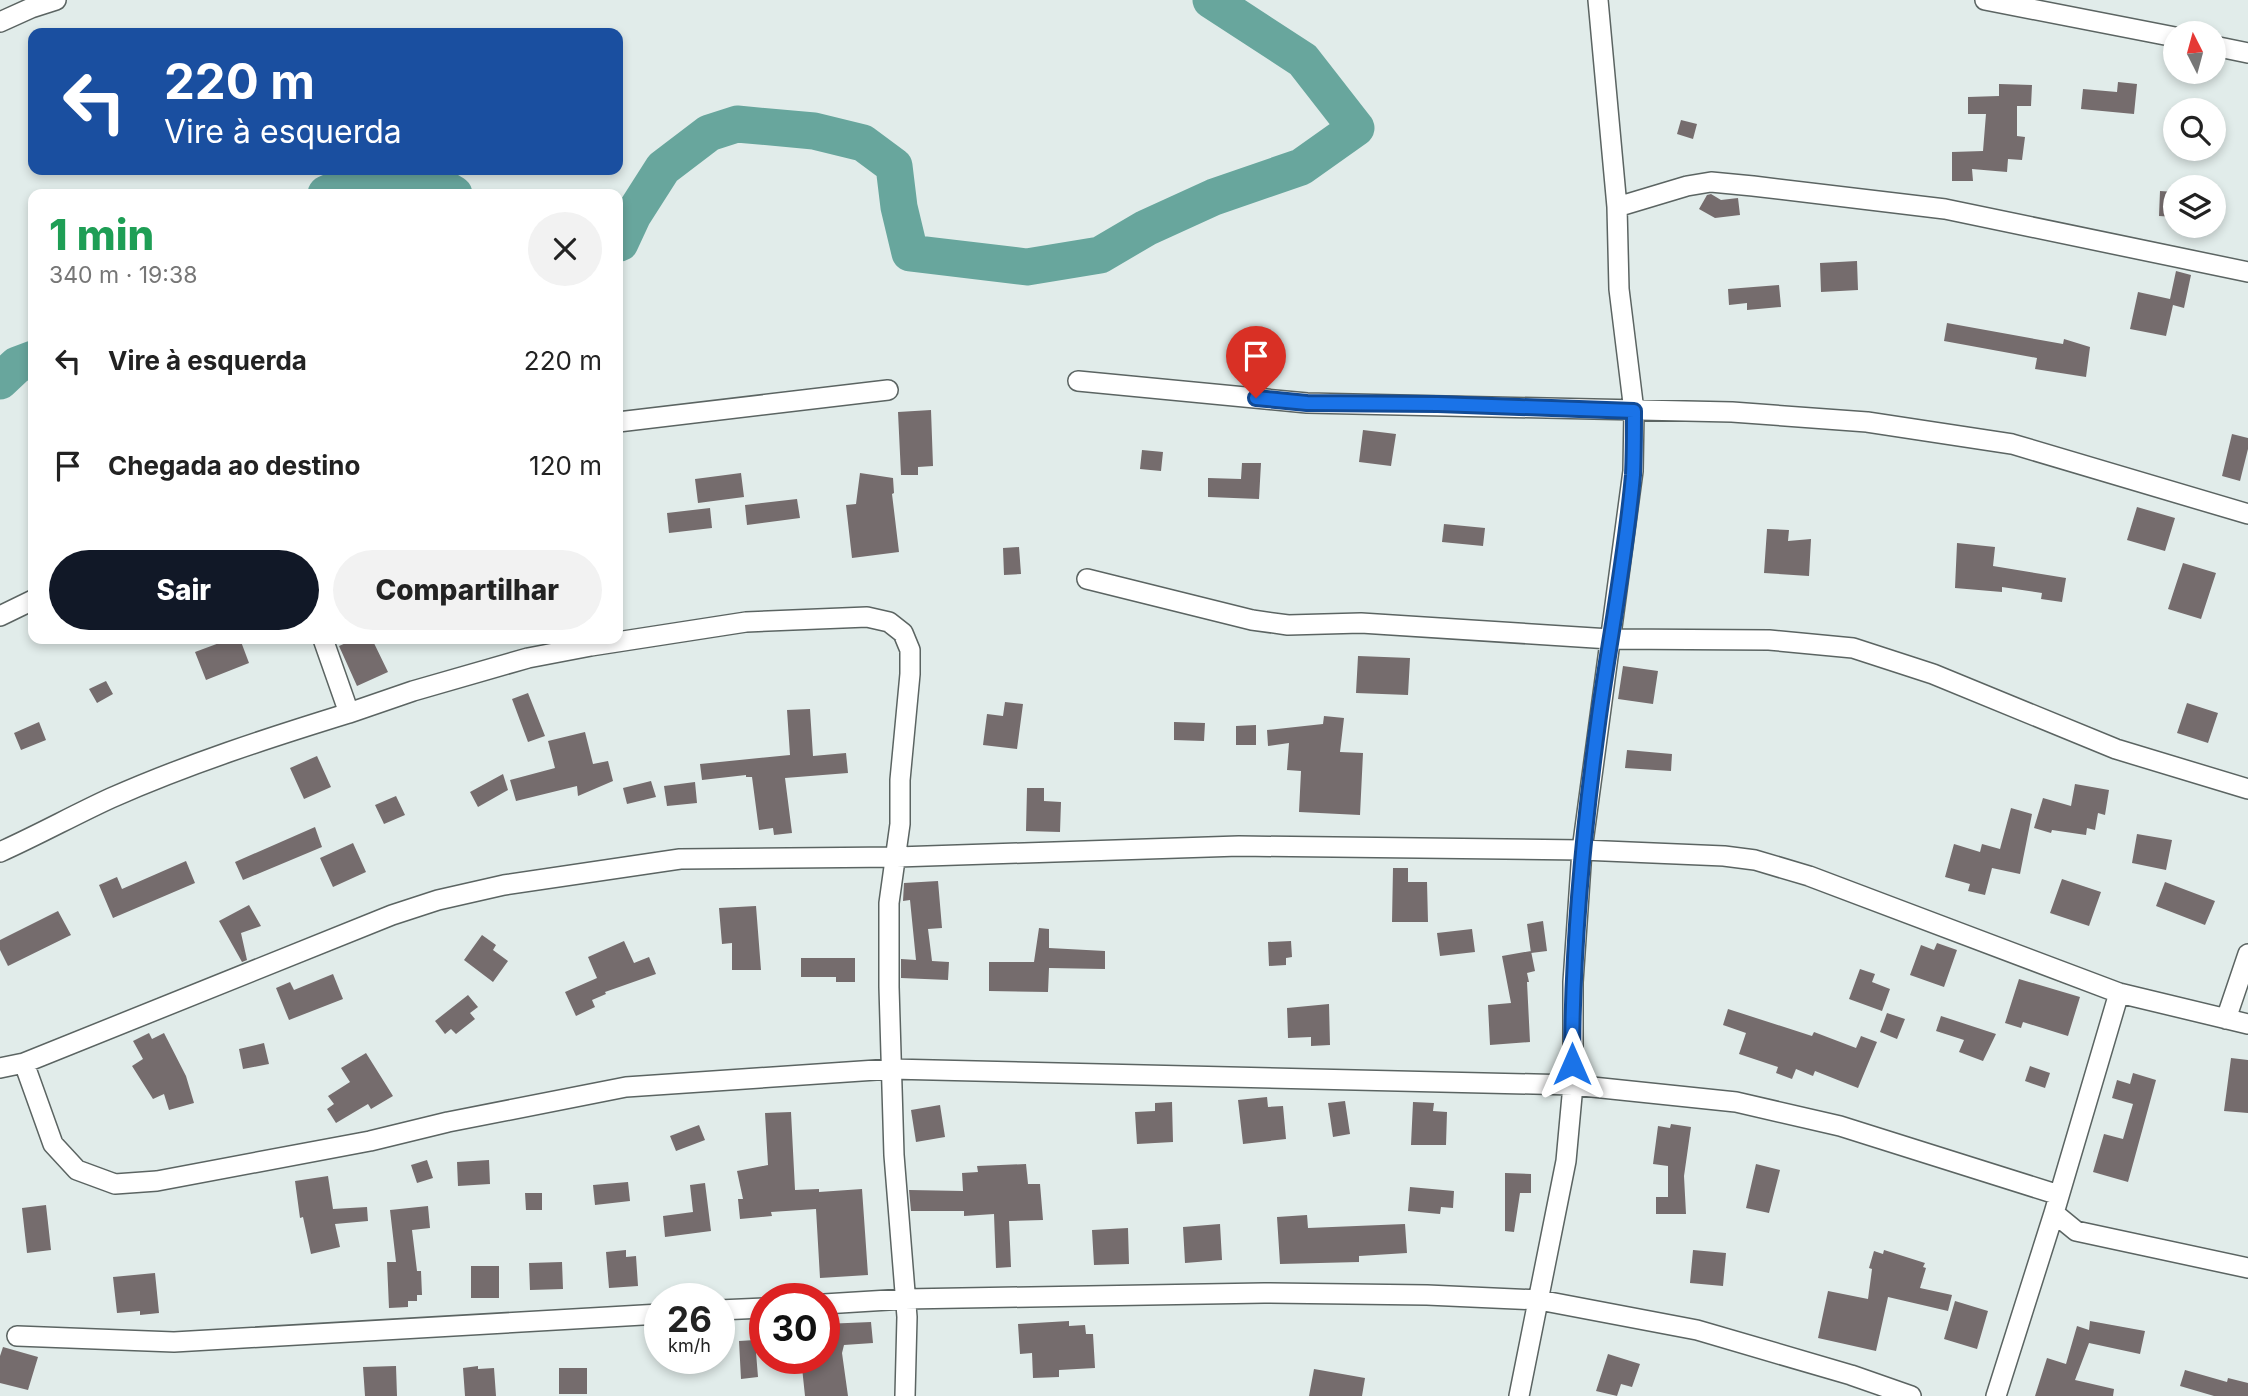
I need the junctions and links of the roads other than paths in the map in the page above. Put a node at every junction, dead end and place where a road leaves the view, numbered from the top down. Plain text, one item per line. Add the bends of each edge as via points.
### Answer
1 (56, 0) edge
2 (1598, 0) edge
3 (1985, 0) edge
4 (0, 22) edge
5 (2163, 35) edge
6 (2226, 48) edge
7 (2248, 53) edge
8 (1617, 206) junction
9 (2248, 272) edge
10 (1078, 381) dead end
11 (888, 390) dead end
12 (1634, 411) junction
13 (623, 421) edge
14 (2248, 514) edge
15 (1087, 579) dead end
16 (28, 602) edge
17 (0, 616) edge
18 (1610, 639) junction
19 (623, 641) edge
20 (325, 644) edge
21 (604, 644) edge
22 (349, 713) junction
23 (2248, 789) edge
24 (1582, 850) junction
25 (0, 852) edge
26 (897, 858) junction
27 (2248, 954) edge
28 (2119, 993) junction
29 (2226, 1019) junction
30 (2248, 1024) edge
31 (24, 1063) junction
32 (0, 1068) edge
33 (891, 1069) junction
34 (1573, 1085) junction
35 (2056, 1204) junction
36 (2077, 1231) junction
37 (2044, 1244) junction
38 (2248, 1268) edge
39 (905, 1299) junction
40 (1539, 1300) junction
41 (840, 1303) edge
42 (644, 1315) edge
43 (18, 1336) dead end
44 (905, 1396) edge
45 (1518, 1396) edge
46 (1911, 1396) edge
47 (1996, 1396) edge

1 - 4 street
2 - 8 street
3 - 5 street
6 - 7 street
8 - 9 street via 1711,182 1753,186 1945,209
8 - 12 street via 1619,289
10 - 12 street via 1307,403
11 - 13 street
12 - 14 street via 1732,411 1867,422 2012,444
12 - 18 street via 1628,524
15 - 18 street via 1288,625 1361,623
16 - 17 street
18 - 23 street via 1769,640 1853,648 1933,674 2116,749
18 - 24 street
19 - 26 street via 746,622 867,617 889,622 903,633 911,650
20 - 22 street
21 - 22 street via 460,677
22 - 25 street via 232,749 110,799
24 - 26 street via 1239,846
24 - 28 street via 1755,860 1899,908
24 - 34 street via 1573,982
26 - 31 street via 680,859 504,885 438,900
26 - 33 street via 889,903
27 - 29 street
28 - 29 street
28 - 35 street
29 - 30 street
31 - 32 street
31 - 33 street via 53,1144 77,1170 115,1184 157,1181 370,1141 626,1087
33 - 34 street
33 - 39 street
34 - 35 street via 1737,1102 1840,1126
34 - 40 street via 1566,1161
35 - 36 street
35 - 37 street
36 - 37 street
36 - 38 street
37 - 47 street
39 - 40 street via 1264,1293
39 - 41 street
39 - 44 street
40 - 45 street
40 - 46 street via 1697,1330 1852,1374
42 - 43 street via 174,1342

